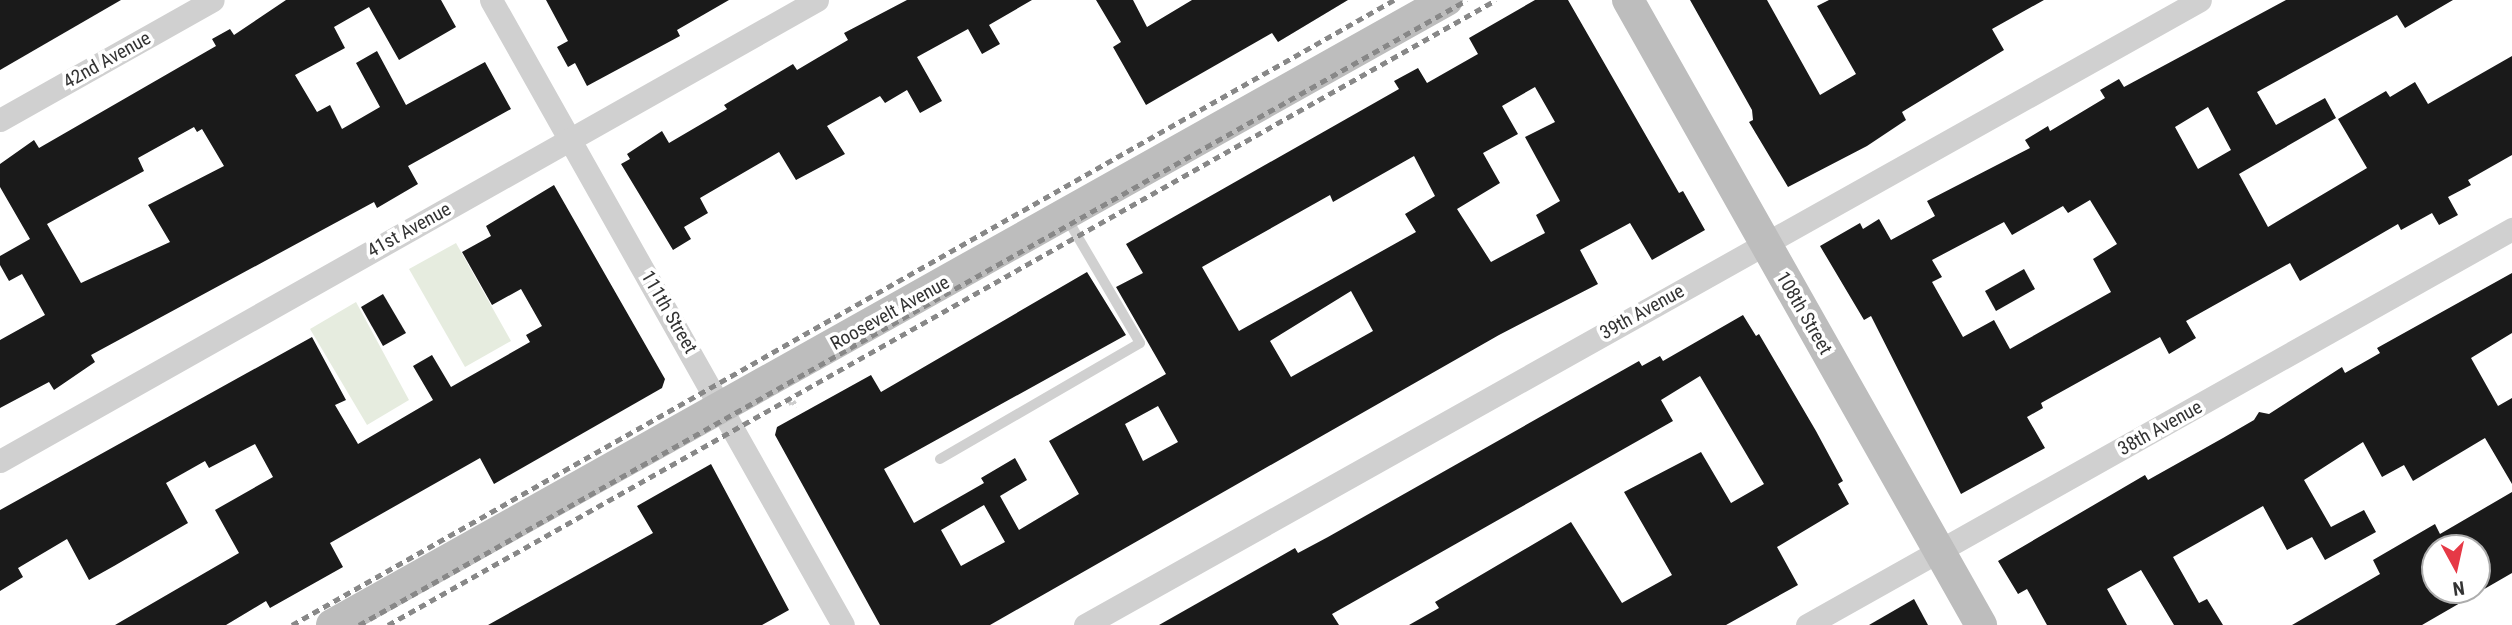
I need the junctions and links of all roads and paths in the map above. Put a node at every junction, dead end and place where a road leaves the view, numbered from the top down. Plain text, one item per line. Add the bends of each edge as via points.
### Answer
1 (213, 0) edge
2 (491, 0) edge
3 (817, 0) edge
4 (1447, 0) edge
5 (1628, 0) edge
6 (2200, 0) edge
7 (0, 120) edge
8 (571, 139) junction
9 (1065, 215) junction
10 (2512, 229) edge
11 (1764, 244) junction
12 (785, 405) dead end
13 (723, 407) junction
14 (797, 407) dead end
15 (940, 459) dead end
16 (0, 461) edge
17 (1940, 551) junction
18 (338, 623) edge
19 (843, 625) edge
20 (1085, 625) edge
21 (1807, 625) edge
22 (1981, 625) edge

1 - 7 street, 42nd Avenue
2 - 8 street, 111th Street
3 - 8 street, 41st Avenue
4 - 9 main road, Roosevelt Avenue
5 - 11 main road, 108th Street
6 - 11 street, 39th Avenue
8 - 13 street, 111th Street
8 - 16 street, 41st Avenue
9 - 13 main road, Roosevelt Avenue
9 - 15 lane via 1140,343
10 - 17 street, 38th Avenue
11 - 17 main road, 108th Street
11 - 20 street, 39th Avenue
12 - 14 path via 793,401
13 - 18 main road, Roosevelt Avenue
13 - 19 street, 111th Street
17 - 21 street, 38th Avenue
17 - 22 main road, 108th Street

